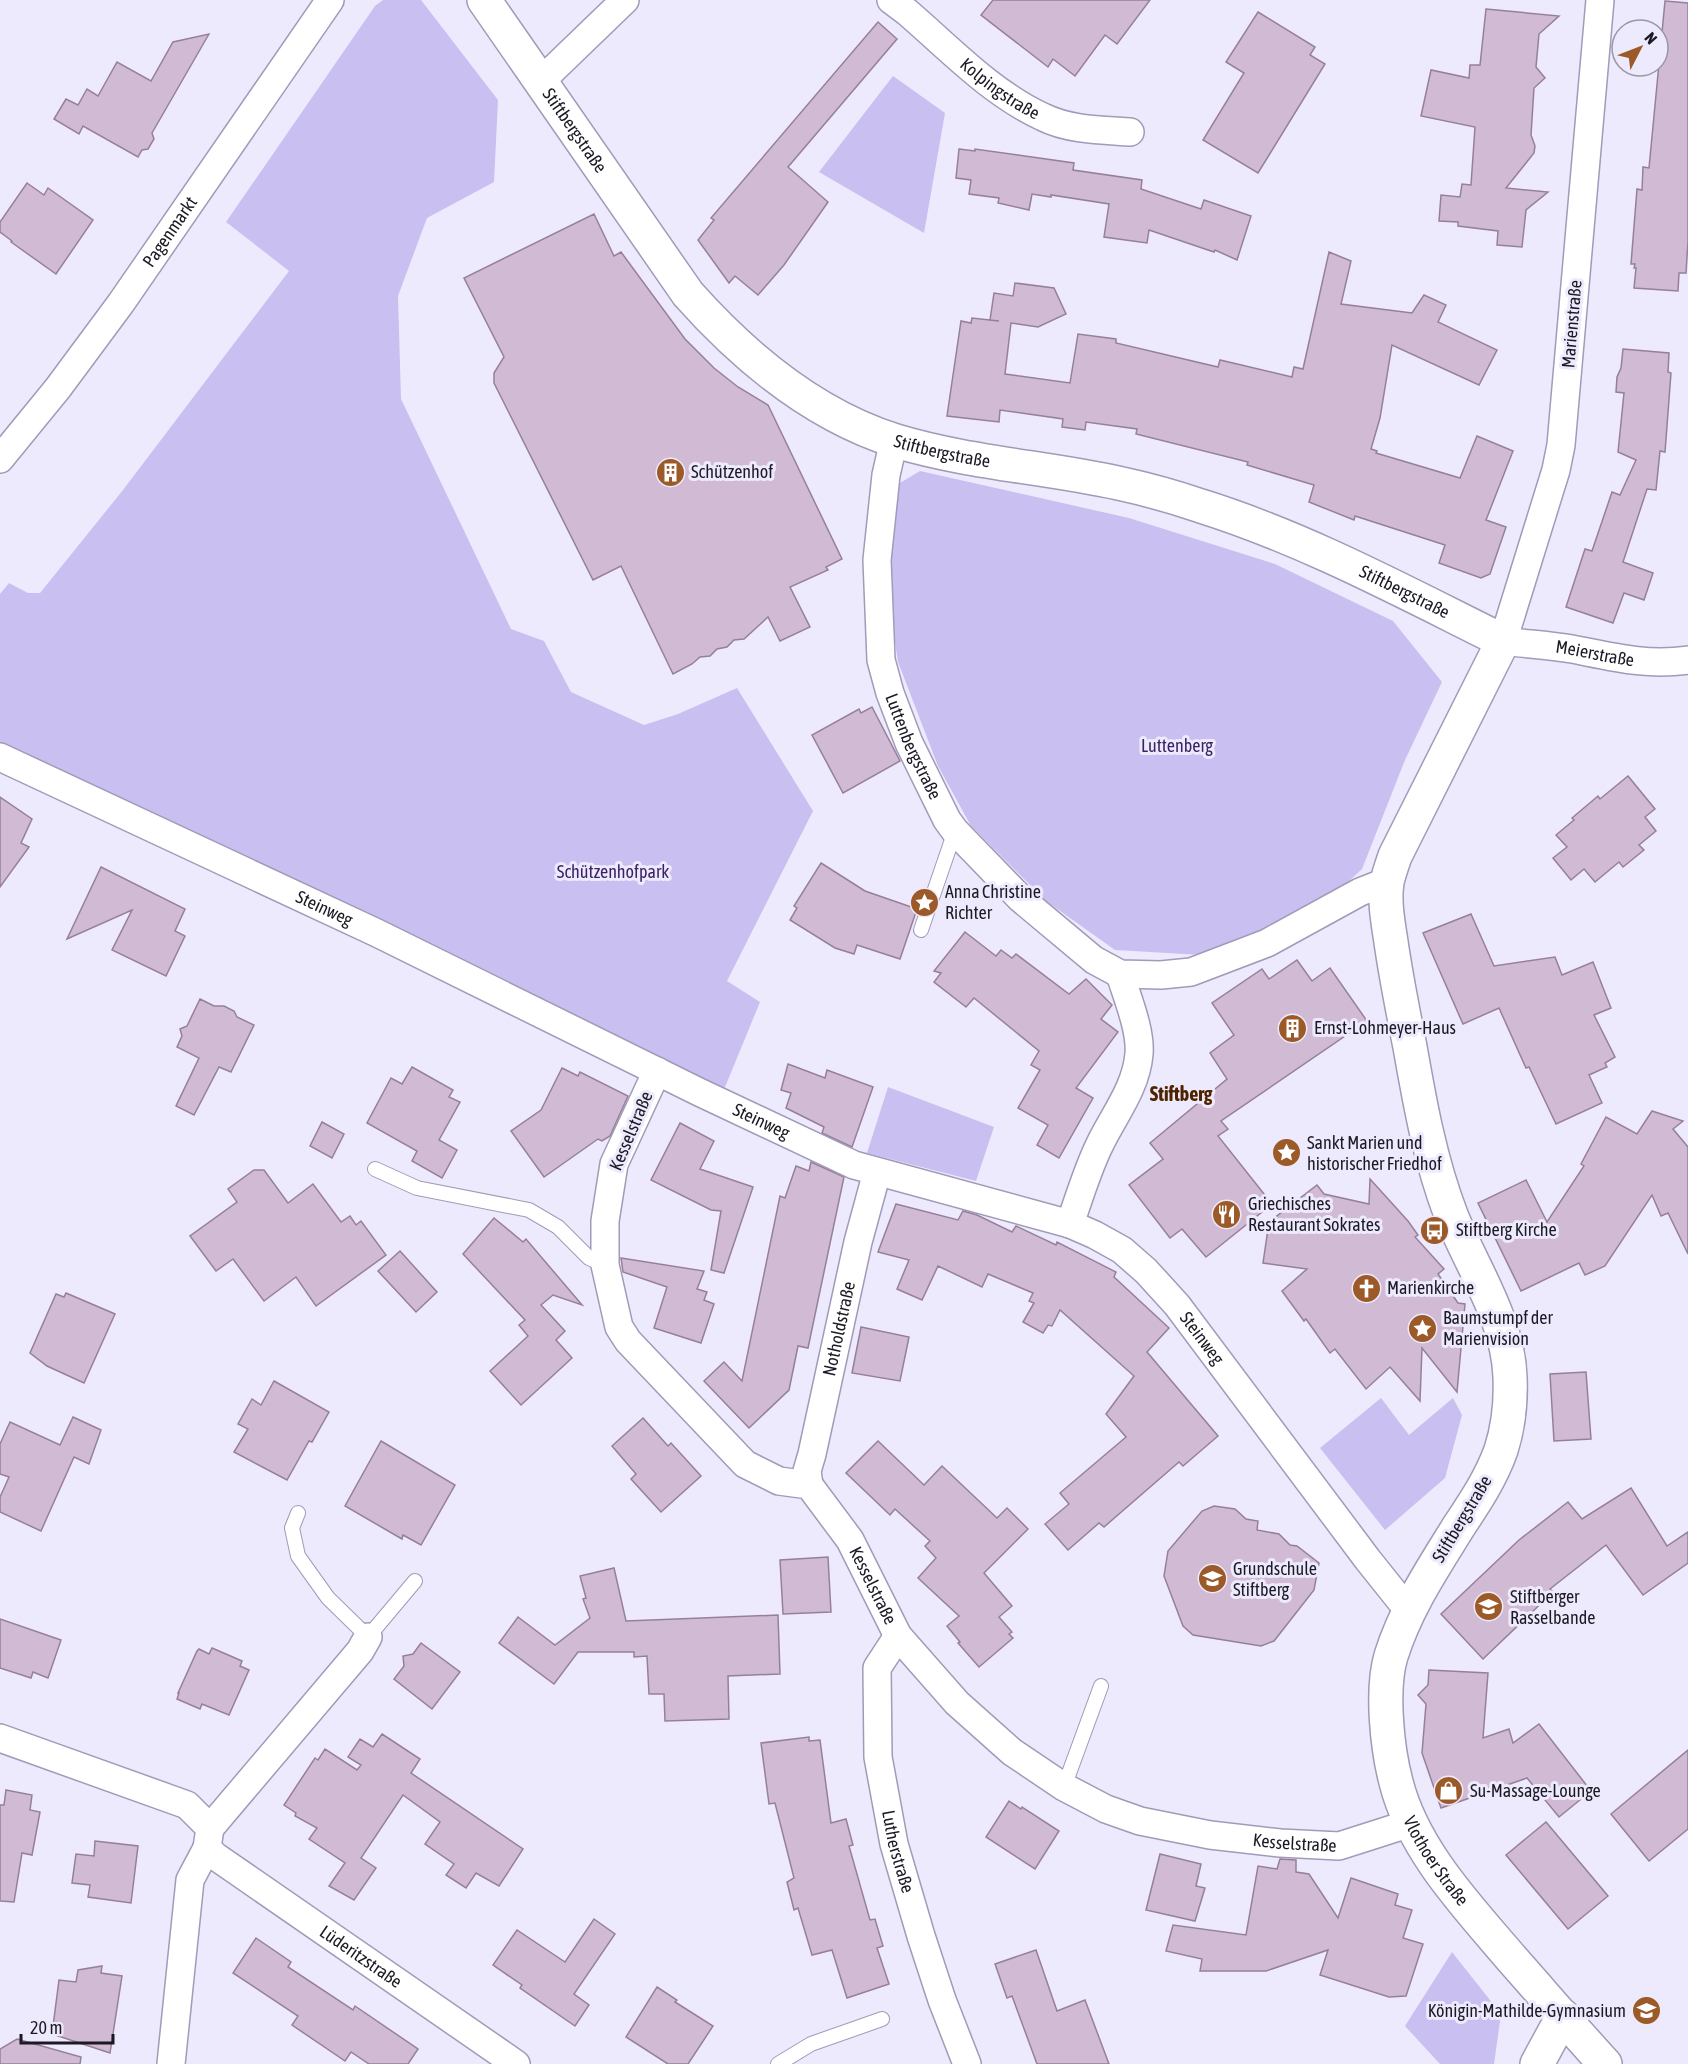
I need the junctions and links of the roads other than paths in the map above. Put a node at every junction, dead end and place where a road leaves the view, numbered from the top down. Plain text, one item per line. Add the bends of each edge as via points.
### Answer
1 (330, 0) edge
2 (484, 0) edge
3 (625, 0) edge
4 (891, 0) edge
5 (1600, 0) edge
6 (540, 82) junction
7 (1130, 132) dead end
8 (894, 440) junction
9 (0, 459) edge
10 (1503, 641) junction
11 (1688, 660) edge
12 (0, 757) edge
13 (955, 831) junction
14 (1388, 881) junction
15 (921, 930) dead end
16 (1120, 974) junction
17 (657, 1071) junction
18 (375, 1169) dead end
19 (877, 1172) junction
20 (1074, 1213) junction
21 (605, 1265) junction
22 (809, 1485) junction
23 (298, 1513) dead end
24 (415, 1581) dead end
25 (1408, 1610) junction
26 (898, 1636) junction
27 (368, 1637) junction
28 (1101, 1686) dead end
29 (0, 1738) edge
30 (1064, 1787) junction
31 (1411, 1823) junction
32 (209, 1838) junction
33 (1563, 2016) junction
34 (882, 2019) dead end
35 (1602, 2063) edge
36 (171, 2064) edge
37 (516, 2064) edge
38 (778, 2064) edge
39 (968, 2064) edge
40 (1537, 2064) edge

1 - 9 street, Pagenmarkt via 121,303
2 - 6 street, Stiftbergstraße
3 - 6 street
4 - 7 street, Kolpingstraße via 1001,94 1036,114 1089,130
5 - 10 street, Marienstraße via 1561,445
6 - 8 street, Stiftbergstraße via 688,294 720,329 793,389 854,424
8 - 10 street, Stiftbergstraße via 929,450 1118,483 1201,505 1348,564
8 - 13 street, Luttenbergstraße via 886,475 877,560 881,660 909,742 934,797
10 - 11 street, Meierstraße via 1663,664
10 - 14 street, Stiftbergstraße via 1395,856
12 - 17 street, Steinweg
13 - 15 lane
13 - 16 street, Luttenbergstraße via 1021,899 1094,960
14 - 16 street, Luttenbergstraße via 1267,943 1191,972
14 - 25 street, Stiftbergstraße via 1386,907 1395,974 1422,1121 1452,1216 1494,1310 1510,1376 1501,1449 1486,1485
16 - 20 street via 1139,1052 1134,1078 1098,1148
17 - 19 street, Steinweg via 854,1165
17 - 21 street, Kesselstraße via 614,1164 605,1221
18 - 21 lane via 417,1188 529,1210 558,1227 589,1258
19 - 20 street, Steinweg
19 - 22 street, Notholdstraße via 807,1471
20 - 25 street, Steinweg via 1146,1271 1177,1305
21 - 22 street, Kesselstraße via 619,1328 636,1349 745,1464 779,1481
22 - 26 street, Kesselstraße via 850,1540
23 - 27 lane via 292,1528 298,1556 328,1598
24 - 27 lane
25 - 31 street, Vlothoer Straße via 1390,1659 1386,1704 1388,1746 1396,1785
26 - 30 street, Kesselstraße via 957,1703 1012,1752
26 - 39 street, Lutherstraße via 878,1668 878,1757 894,1844 942,2000
27 - 32 street
28 - 30 lane
29 - 32 street, Lüderitzstraße via 187,1805
30 - 31 street, Kesselstraße via 1140,1821 1280,1843 1339,1846
31 - 33 street, Vlothoer Straße via 1463,1902
32 - 36 street via 190,1880
32 - 37 street, Lüderitzstraße via 224,1863
33 - 35 street, Vlothoer Straße
33 - 40 street
34 - 38 lane via 811,2044

